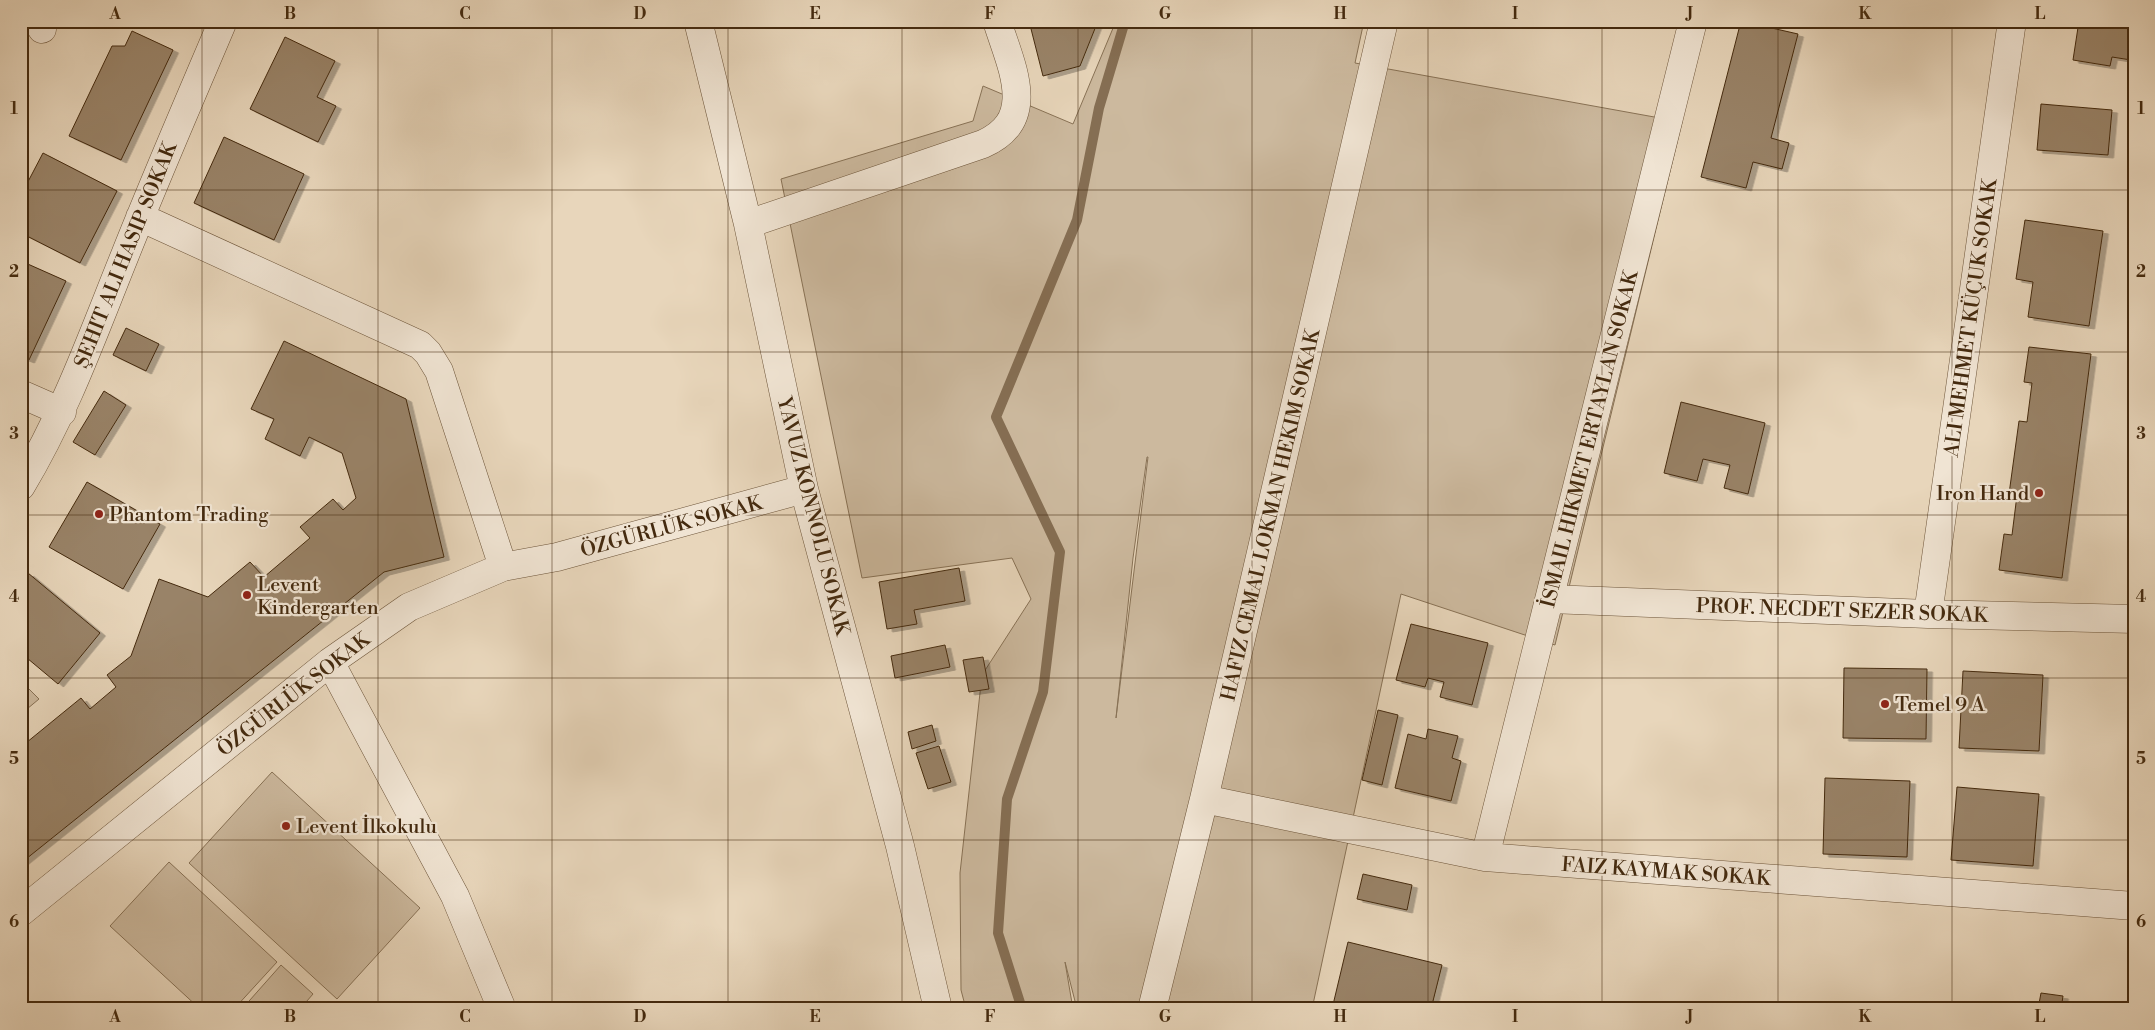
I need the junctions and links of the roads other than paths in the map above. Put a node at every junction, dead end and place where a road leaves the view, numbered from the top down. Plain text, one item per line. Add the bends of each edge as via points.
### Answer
1 (223, 21) edge
2 (698, 21) edge
3 (997, 21) edge
4 (1384, 21) edge
5 (1692, 21) edge
6 (2012, 21) edge
7 (140, 217) junction
8 (748, 224) junction
9 (21, 394) edge
10 (62, 412) junction
11 (21, 486) edge
12 (804, 489) junction
13 (503, 567) junction
14 (1550, 599) junction
15 (1928, 614) junction
16 (2134, 619) edge
17 (330, 662) junction
18 (1204, 799) junction
19 (1485, 857) junction
20 (2134, 906) edge
21 (21, 912) edge
22 (502, 1009) edge
23 (938, 1009) edge
24 (1152, 1009) edge

1 - 7 street, ŞEHIT ALI HASIP SOKAK
2 - 8 street, YAVUZ KONNOLU SOKAK
3 - 8 street via 1017,90 1015,111 999,136
4 - 18 street, HAFIZ CEMAL LOKMAN HEKIM SOKAK
5 - 14 street, İSMAIL HIKMET ERTAYLAN SOKAK
6 - 15 street, ALI MEHMET KÜÇUK SOKAK
7 - 10 street, ŞEHIT ALI HASIP SOKAK
7 - 13 street via 420,345 439,371
8 - 12 street, YAVUZ KONNOLU SOKAK
9 - 10 street
10 - 11 street, ŞEHIT ALI HASIP SOKAK
12 - 13 street, ÖZGÜRLÜK SOKAK via 557,557
12 - 23 street, YAVUZ KONNOLU SOKAK via 900,846
13 - 17 street, ÖZGÜRLÜK SOKAK via 409,607
14 - 15 street, PROF. NECDET SEZER SOKAK
14 - 19 street, İSMAIL HIKMET ERTAYLAN SOKAK
15 - 16 street, PROF. NECDET SEZER SOKAK
17 - 21 street, ÖZGÜRLÜK SOKAK
17 - 22 street via 455,896
18 - 19 street, FAIZ KAYMAK SOKAK
18 - 24 street, HAFIZ CEMAL LOKMAN HEKIM SOKAK
19 - 20 street, FAIZ KAYMAK SOKAK

